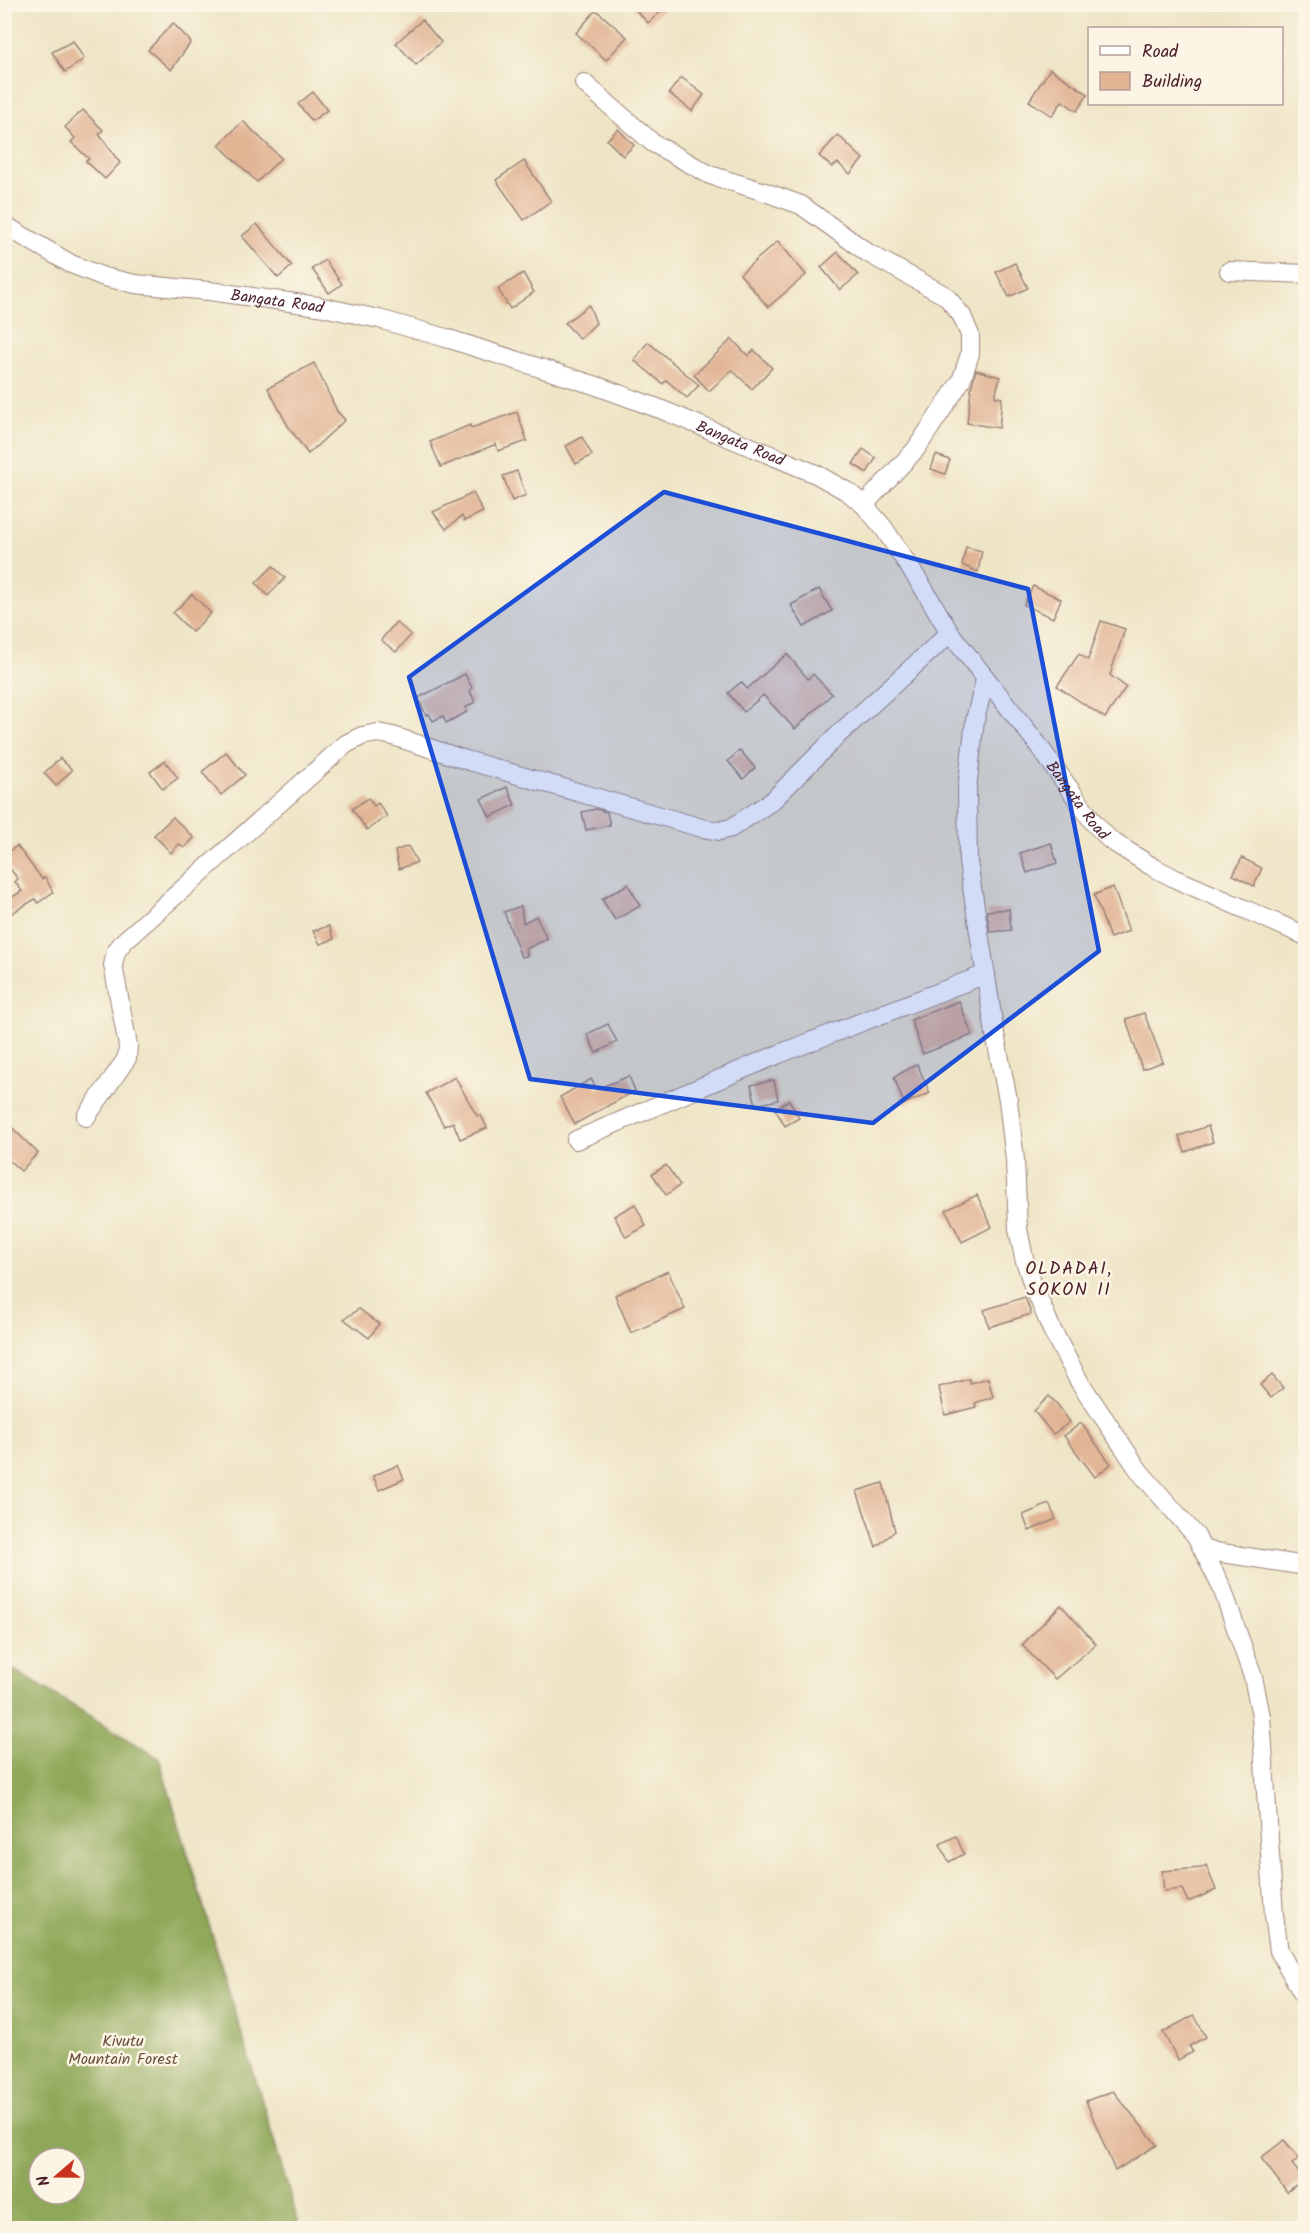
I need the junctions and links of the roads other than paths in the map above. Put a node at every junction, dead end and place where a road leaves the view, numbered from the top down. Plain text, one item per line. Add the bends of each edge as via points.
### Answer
1 (584, 83) dead end
2 (4, 225) edge
3 (1229, 272) dead end
4 (1305, 274) edge
5 (864, 505) junction
6 (950, 633) junction
7 (986, 680) junction
8 (1305, 936) edge
9 (986, 974) junction
10 (86, 1117) dead end
11 (576, 1140) dead end
12 (1203, 1550) junction
13 (1305, 1566) edge
14 (1305, 2000) edge

1 - 5 street via 653,143 710,175 801,205 868,253 946,296 962,316 970,335 970,354 961,381 916,448
2 - 5 street, Bangata Road via 71,264 104,277 318,306 379,319 597,386 776,456 816,474
3 - 4 street
5 - 6 street, Bangata Road via 883,527
6 - 7 street, Bangata Road
6 - 10 street via 772,801 731,828 719,831 393,736 378,733 346,744 116,952 113,964 128,1058
7 - 8 street, Bangata Road via 1110,840 1176,879
7 - 9 street via 975,720 967,789 968,862
9 - 11 street via 779,1054
9 - 12 street via 1008,1100 1018,1229 1032,1285 1079,1381 1140,1472 1188,1526
12 - 13 street
12 - 14 street via 1222,1588 1255,1685 1261,1716 1275,1931 1279,1951

